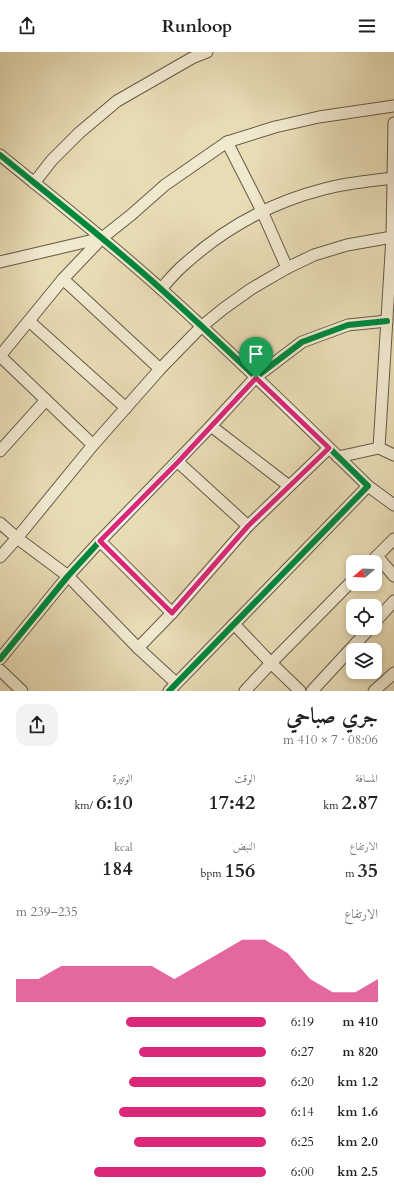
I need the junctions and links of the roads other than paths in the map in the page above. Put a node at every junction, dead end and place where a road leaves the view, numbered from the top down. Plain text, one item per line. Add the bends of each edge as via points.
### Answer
1 (207, 52) edge
2 (394, 106) edge
3 (394, 123) edge
4 (227, 142) junction
5 (0, 155) edge
6 (393, 178) junction
7 (34, 183) junction
8 (262, 211) junction
9 (392, 237) junction
10 (102, 238) junction
11 (0, 262) edge
12 (288, 268) junction
13 (63, 279) junction
14 (161, 289) junction
15 (29, 321) junction
16 (386, 321) junction
17 (201, 327) junction
18 (390, 345) edge
19 (0, 356) edge
20 (160, 369) junction
21 (256, 378) junction
22 (46, 400) junction
23 (126, 408) junction
24 (211, 426) junction
25 (93, 445) junction
26 (329, 448) junction
27 (379, 448) junction
28 (0, 451) edge
29 (394, 455) edge
30 (338, 457) junction
31 (178, 462) junction
32 (289, 486) junction
33 (368, 486) junction
34 (394, 505) edge
35 (0, 523) edge
36 (248, 526) junction
37 (17, 538) junction
38 (394, 538) edge
39 (100, 541) junction
40 (378, 555) edge
41 (0, 557) edge
42 (382, 566) edge
43 (68, 576) junction
44 (394, 576) edge
45 (346, 587) edge
46 (394, 601) edge
47 (172, 613) junction
48 (382, 614) edge
49 (234, 624) junction
50 (364, 635) edge
51 (138, 648) junction
52 (0, 659) edge
53 (270, 663) junction
54 (0, 670) edge
55 (394, 673) edge
56 (173, 687) edge
57 (17, 689) edge
58 (245, 691) edge
59 (300, 691) edge
60 (312, 691) edge
61 (374, 691) edge

1 - 7 street via 117,101 58,155
2 - 4 street via 319,117
3 - 6 street
4 - 8 street
4 - 10 street via 165,186
5 - 7 street
6 - 8 street via 325,189
6 - 9 street
7 - 10 street
8 - 12 street
8 - 14 street via 216,238 185,263
9 - 12 street via 347,245 314,255
9 - 16 street
10 - 11 street
10 - 13 street
10 - 14 street
12 - 17 street via 251,289
13 - 15 street
13 - 20 street
14 - 17 street
15 - 19 street
15 - 23 street
16 - 18 street
16 - 21 street via 348,325 302,342
17 - 20 street
17 - 21 street
18 - 27 street
19 - 22 street
20 - 23 street
21 - 24 street
21 - 26 street
22 - 25 street
22 - 28 street
23 - 25 street
24 - 31 street
24 - 32 street
25 - 37 street
26 - 30 street
26 - 32 street
27 - 29 street
27 - 30 street
30 - 33 street
31 - 36 street
31 - 39 street
32 - 36 street
33 - 34 street
33 - 49 street
35 - 37 street
36 - 47 street
37 - 41 street
37 - 43 street
38 - 40 street
39 - 43 street
39 - 47 street
42 - 44 street
43 - 51 street
43 - 52 street
45 - 53 street
46 - 48 street
47 - 51 street
49 - 53 street
49 - 56 street
50 - 60 street
51 - 56 street
53 - 58 street
53 - 59 street
54 - 57 street
55 - 61 street

